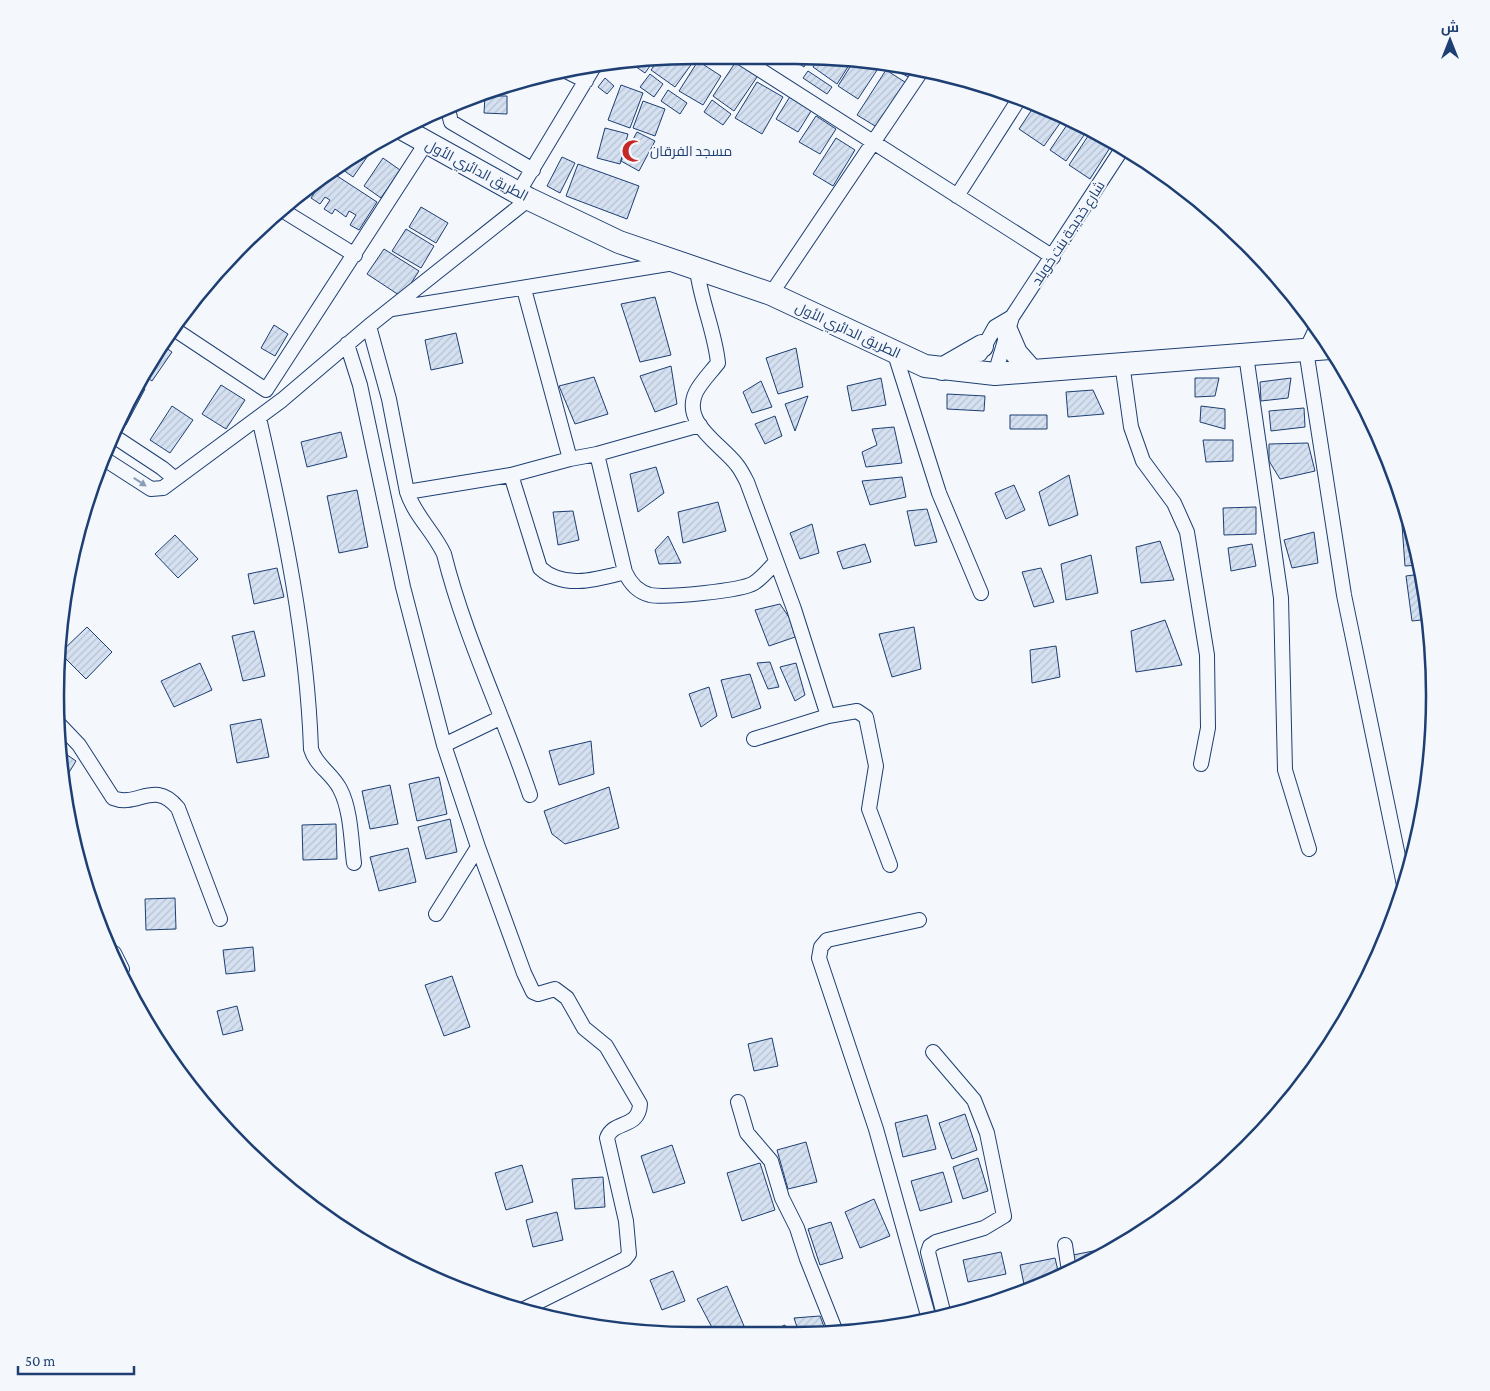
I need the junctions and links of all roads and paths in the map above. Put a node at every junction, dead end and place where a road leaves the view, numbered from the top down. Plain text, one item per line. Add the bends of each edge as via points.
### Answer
1 (751, 64) edge
2 (591, 73) edge
3 (575, 75) edge
4 (918, 76) edge
5 (586, 81) junction
6 (1016, 104) edge
7 (449, 114) edge
8 (409, 133) edge
9 (875, 142) junction
10 (426, 143) junction
11 (1119, 153) edge
12 (532, 170) junction
13 (524, 196) junction
14 (957, 196) junction
15 (288, 214) edge
16 (355, 255) junction
17 (1053, 257) junction
18 (675, 263) junction
19 (697, 270) junction
20 (524, 289) junction
21 (771, 294) junction
22 (391, 309) junction
23 (1010, 325) junction
24 (369, 326) junction
25 (179, 332) edge
26 (1313, 335) edge
27 (347, 344) junction
28 (982, 346) junction
29 (1322, 349) edge
30 (894, 350) junction
31 (1306, 350) junction
32 (1246, 355) junction
33 (1122, 363) junction
34 (942, 369) junction
35 (1030, 369) junction
36 (986, 373) junction
37 (266, 390) junction
38 (282, 400) junction
39 (259, 418) junction
40 (700, 425) junction
41 (119, 439) edge
42 (597, 454) junction
43 (570, 459) junction
44 (109, 462) edge
45 (511, 475) junction
46 (174, 478) junction
47 (407, 492) junction
48 (776, 562) junction
49 (625, 572) junction
50 (982, 593) dead end
51 (828, 716) junction
52 (500, 718) junction
53 (65, 730) edge
54 (754, 739) dead end
55 (444, 745) junction
56 (1200, 764) dead end
57 (530, 795) dead end
58 (478, 847) junction
59 (1309, 849) dead end
60 (354, 863) dead end
61 (890, 865) dead end
62 (1401, 872) edge
63 (436, 914) dead end
64 (220, 919) dead end
65 (919, 920) dead end
66 (933, 1052) dead end
67 (738, 1102) dead end
68 (1065, 1245) dead end
69 (1068, 1265) edge
70 (532, 1306) edge
71 (943, 1309) edge
72 (927, 1313) edge
73 (834, 1326) edge

1 - 9 street
2 - 5 street
3 - 5 street
4 - 9 street
5 - 12 street
6 - 14 street
7 - 12 street via 451,122
8 - 10 main road, الطريق الدائري الأول
9 - 14 street
9 - 21 street
10 - 13 main road, الطريق الدائري الأول
10 - 16 street
11 - 17 street, شارع خديجة بنت خويلد
12 - 13 street
13 - 18 main road, الطريق الدائري الأول via 619,242
13 - 22 street
14 - 17 street
15 - 16 street
16 - 37 street
17 - 23 street, شارع خديجة بنت خويلد
18 - 19 main road, الطريق الدائري الأول
18 - 20 street
19 - 21 main road, الطريق الدائري الأول
19 - 40 street via 718,363 697,391 692,404
20 - 22 street
20 - 43 street
21 - 30 main road, الطريق الدائري الأول
22 - 24 street
23 - 28 street via 998,323
23 - 35 main road via 1016,353
23 - 36 street
24 - 27 street
24 - 47 street
25 - 37 street
26 - 31 street
27 - 38 street
27 - 55 street via 360,385 403,587
28 - 34 main road
28 - 36 street
29 - 31 main road, الطريق الدائري الأول
30 - 34 main road, الطريق الدائري الأول via 925,366
30 - 50 street via 938,493
31 - 32 main road, الطريق الدائري الأول
31 - 62 street via 1344,595
32 - 33 main road, الطريق الدائري الأول
32 - 59 street via 1281,598 1285,770
33 - 35 main road, الطريق الدائري الأول
33 - 56 street via 1131,427 1143,461 1174,503 1188,532 1207,655 1208,728
34 - 36 main road, الطريق الدائري الأول
35 - 36 main road, الطريق الدائري الأول
37 - 38 street
38 - 39 street
39 - 46 street
39 - 60 street via 305,650 311,749 313,758 334,780 344,799
40 - 42 street
40 - 48 street via 738,465
41 - 46 street
42 - 43 street
42 - 49 street
43 - 45 street
44 -> 46 street via 154,490 163,488
45 - 47 street
45 - 49 street via 540,568 545,573 571,581 589,581
47 - 52 street via 412,506 440,544 463,622
48 - 49 street via 744,588 684,594 650,595 637,590
48 - 51 street
51 - 54 street
51 - 61 street via 857,711 866,717 876,766 869,809
52 - 55 street
52 - 57 street via 518,757
53 - 64 street via 79,745 113,798 167,796 178,808
55 - 58 street
58 - 63 street
58 - 70 street via 533,992 561,991 584,1028 606,1046 640,1104 636,1118 612,1131 607,1138 626,1221 629,1254 625,1259
65 - 72 street via 828,940 821,946 819,958 876,1129
66 - 71 street via 974,1100 987,1133 1004,1216 984,1228 930,1246 928,1252
67 - 73 street via 747,1133 771,1161 782,1198 797,1228
68 - 69 street

